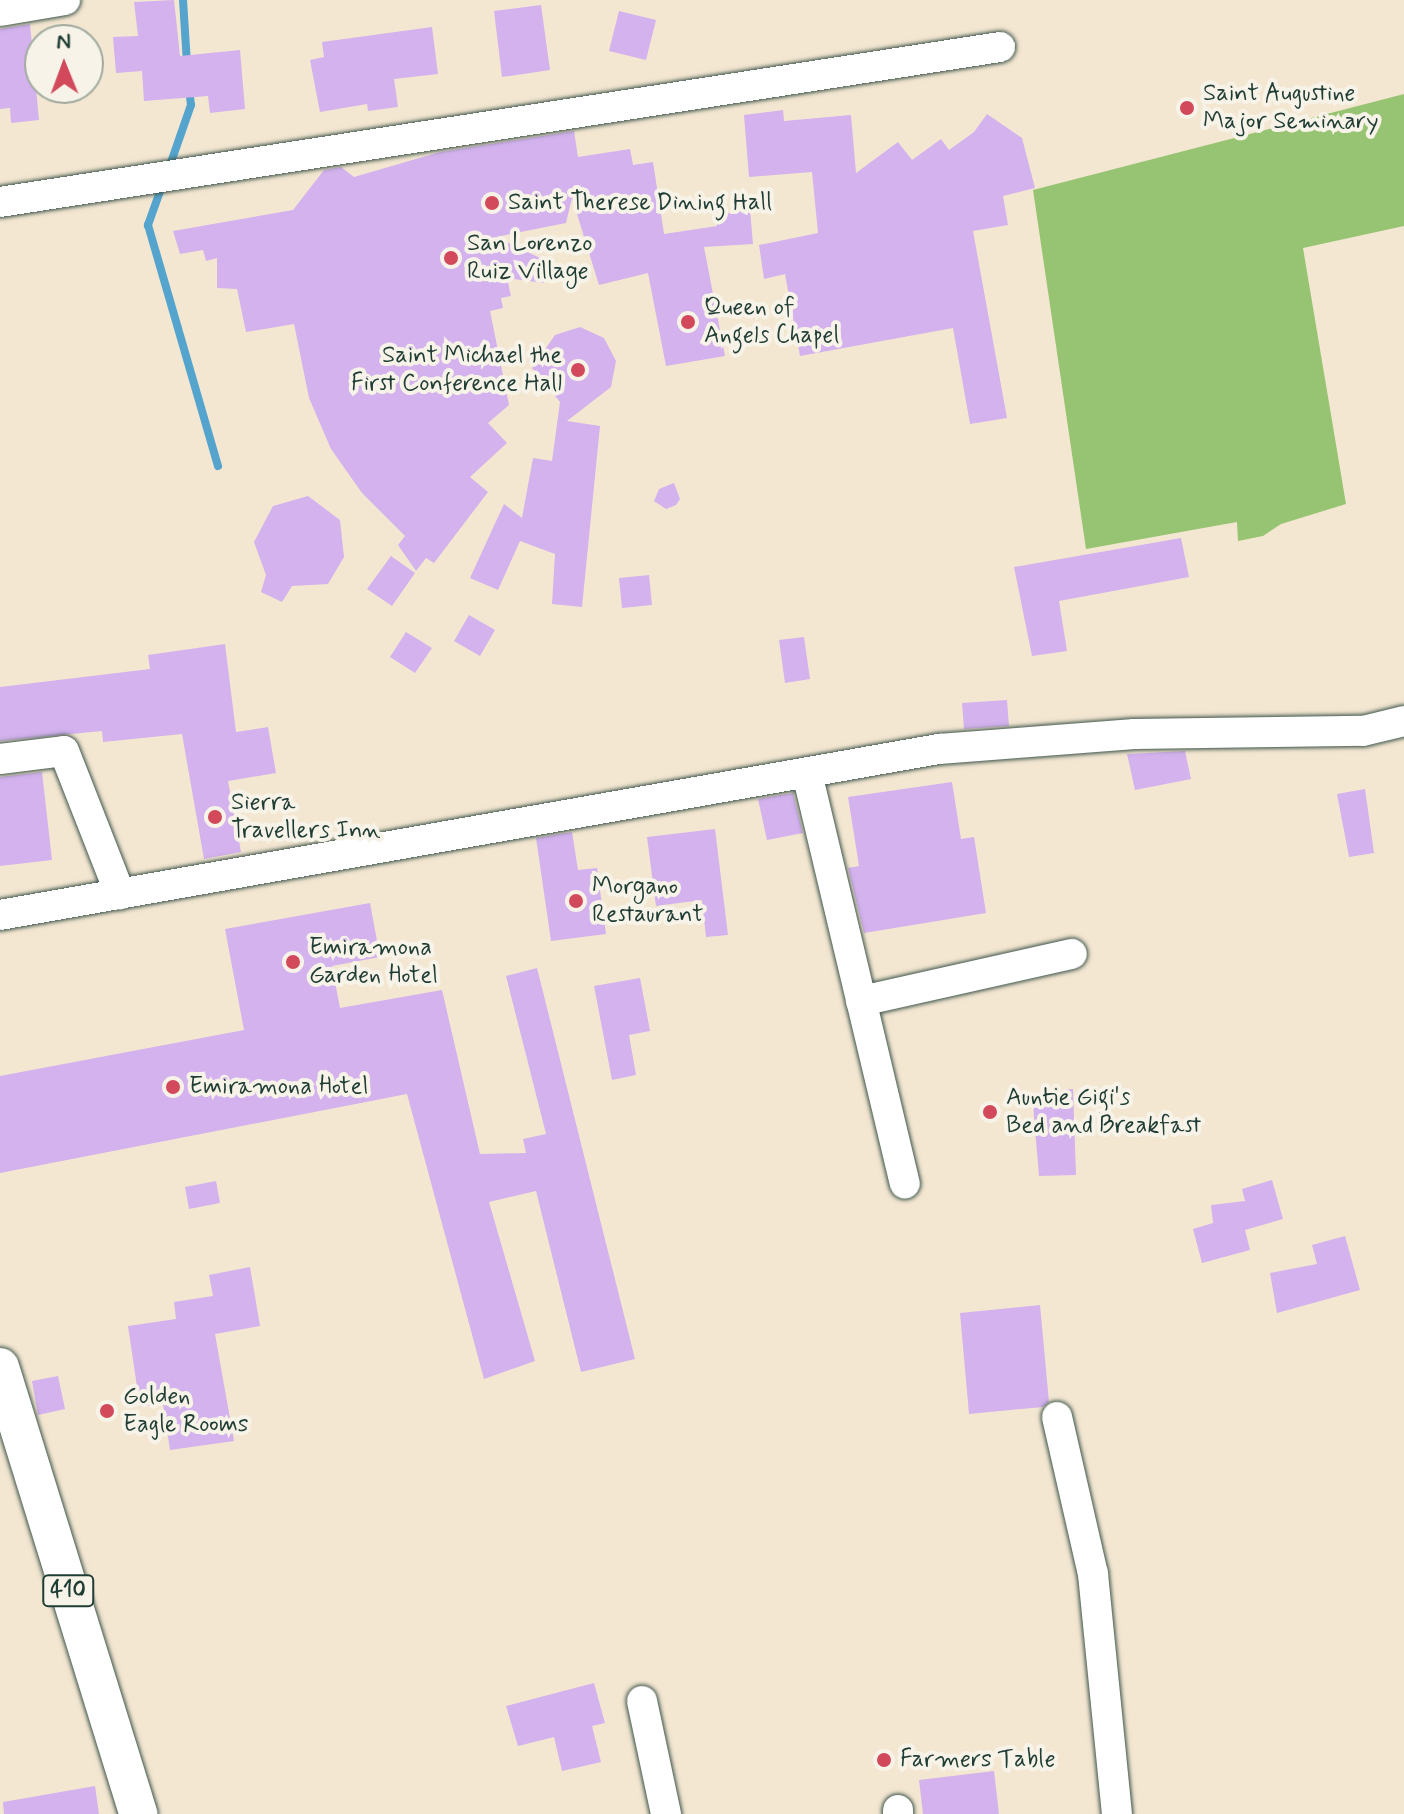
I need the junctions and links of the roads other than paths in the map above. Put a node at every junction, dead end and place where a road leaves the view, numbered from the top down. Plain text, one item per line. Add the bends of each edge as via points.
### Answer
1 (65, 0) edge
2 (0, 11) edge
3 (1000, 47) dead end
4 (0, 202) edge
5 (1404, 721) edge
6 (0, 759) edge
7 (807, 773) junction
8 (120, 894) junction
9 (0, 915) edge
10 (1072, 954) dead end
11 (861, 1001) junction
12 (905, 1183) dead end
13 (0, 1367) edge
14 (1057, 1417) dead end
15 (642, 1701) dead end
16 (138, 1814) edge
17 (666, 1814) edge
18 (1117, 1814) edge

1 - 2 street
3 - 4 street
5 - 7 street via 1363,731 1134,734 939,749
6 - 8 street via 64,751
7 - 8 street
7 - 11 street
8 - 9 street
10 - 11 street
11 - 12 street
13 - 16 main road, 410
14 - 18 street via 1093,1574
15 - 17 street

